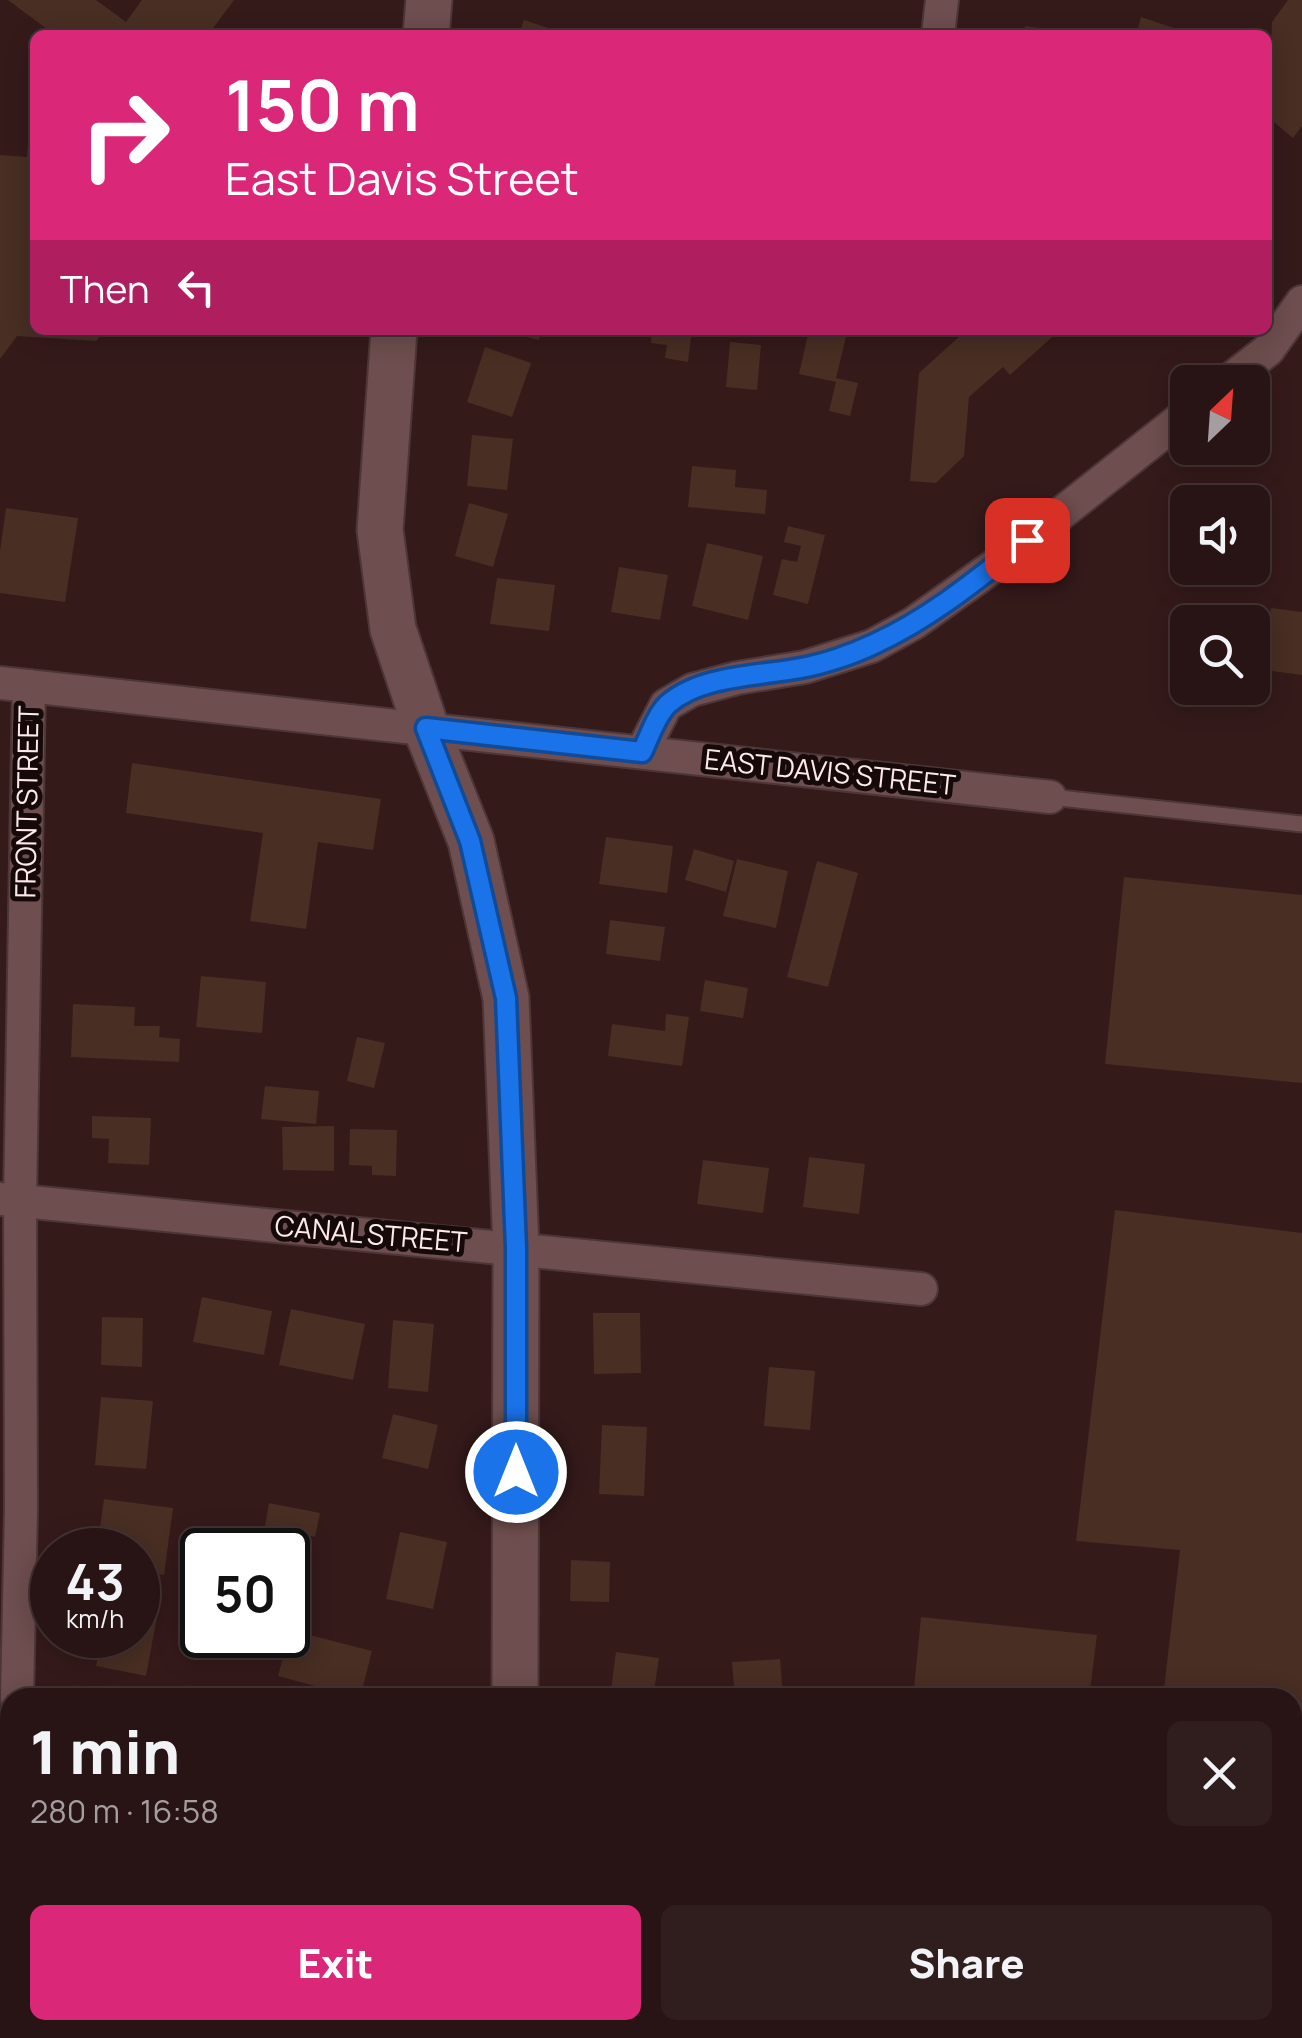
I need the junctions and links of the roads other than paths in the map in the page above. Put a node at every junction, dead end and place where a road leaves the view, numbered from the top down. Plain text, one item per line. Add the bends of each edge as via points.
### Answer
1 (430, 0) edge
2 (942, 0) edge
3 (427, 30) edge
4 (939, 30) edge
5 (1302, 302) edge
6 (394, 335) edge
7 (1249, 365) edge
8 (1170, 428) edge
9 (14, 685) edge
10 (426, 728) junction
11 (642, 752) junction
12 (1050, 797) joint
13 (1302, 824) edge
14 (10, 1200) edge
15 (516, 1248) junction
16 (921, 1289) dead end
17 (17, 1688) edge
18 (515, 1688) edge

1 - 3 main road
2 - 4 street
5 - 7 street via 1268,350
6 - 10 main road via 380,530 394,629
8 - 11 street via 914,624 805,668 692,690 666,706
9 - 10 street, EAST DAVIS STREET
9 - 14 street, FRONT STREET
10 - 11 street, EAST DAVIS STREET
10 - 15 main road via 470,841 506,998
11 - 12 street, EAST DAVIS STREET
12 - 13 lane, EAST DAVIS STREET
14 - 15 street, CANAL STREET
14 - 17 street, FRONT STREET via 21,1509
15 - 16 street, CANAL STREET
15 - 18 main road

